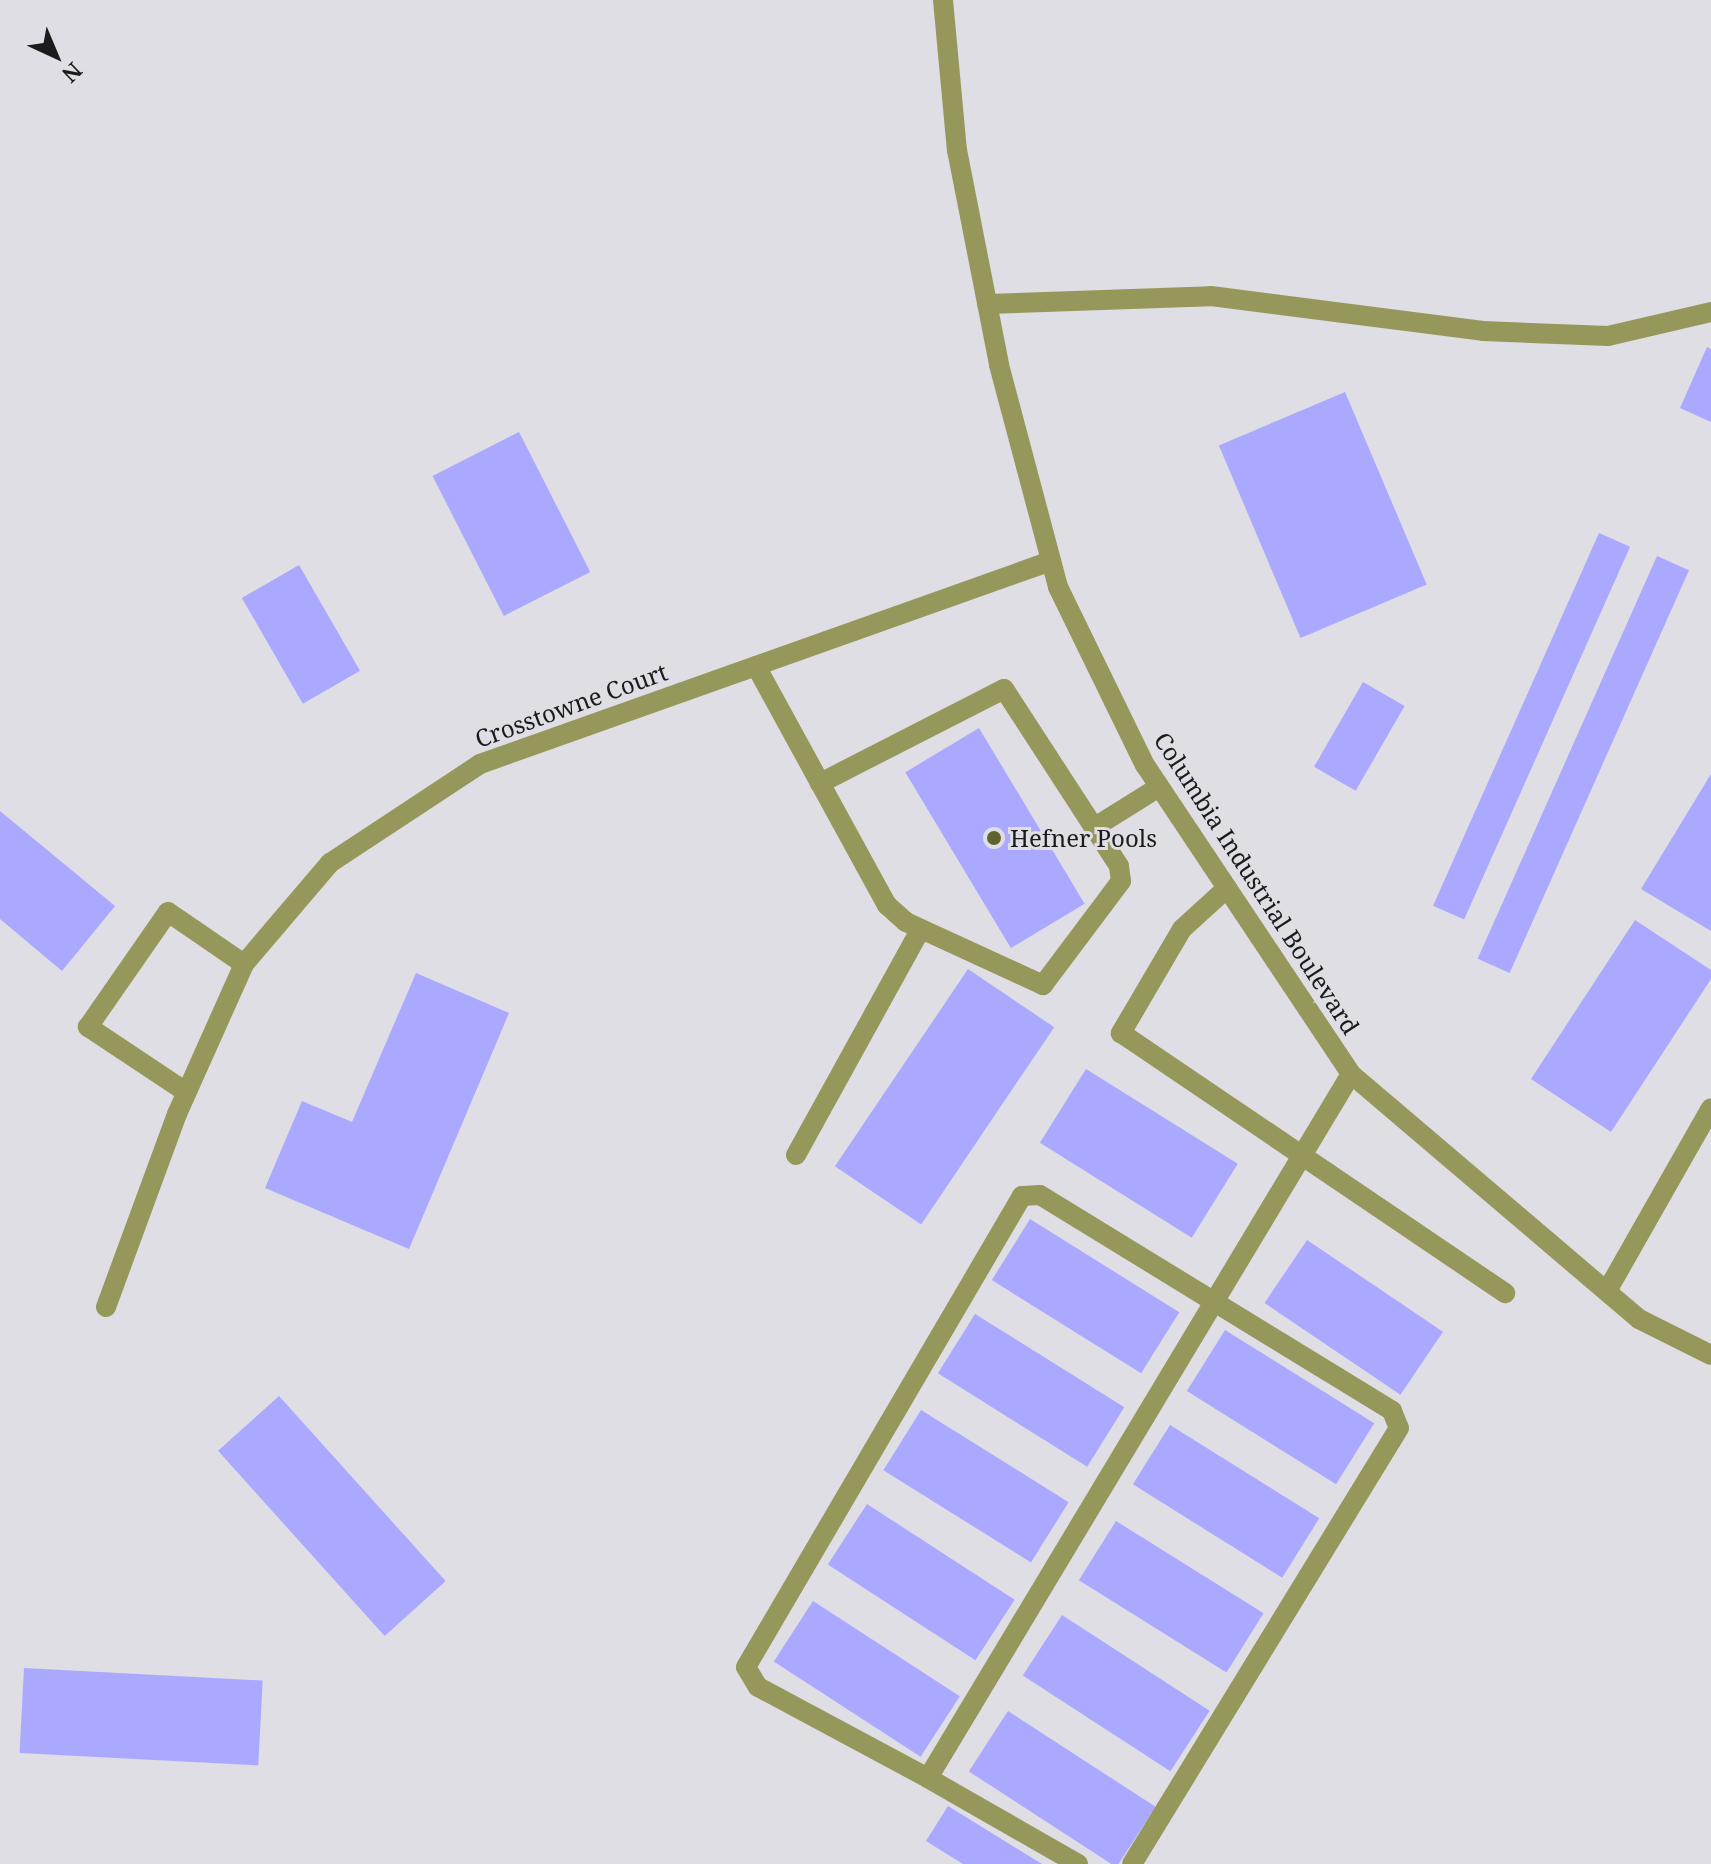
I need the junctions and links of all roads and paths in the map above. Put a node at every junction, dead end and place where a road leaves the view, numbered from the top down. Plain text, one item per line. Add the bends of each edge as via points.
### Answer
1 (943, 0) edge
2 (987, 304) junction
3 (1711, 312) edge
4 (1051, 561) junction
5 (756, 666) junction
6 (820, 783) junction
7 (1159, 787) junction
8 (1095, 827) junction
9 (1227, 888) junction
10 (921, 929) junction
11 (244, 964) junction
12 (1351, 1074) junction
13 (186, 1092) junction
14 (1711, 1108) edge
15 (796, 1155) dead end
16 (1298, 1155) junction
17 (1607, 1291) junction
18 (1505, 1293) dead end
19 (1211, 1301) junction
20 (106, 1307) dead end
21 (1711, 1355) edge
22 (928, 1778) junction
23 (1078, 1864) edge
24 (1132, 1864) edge

1 - 2 street, Columbia Industrial Boulevard via 957,150
2 - 3 street via 1211,296 1483,331 1608,336
2 - 4 street, Columbia Industrial Boulevard
4 - 5 street, Crosstowne Court
4 - 7 street, Columbia Industrial Boulevard
5 - 6 street
5 - 11 street, Crosstowne Court via 480,764 330,863
6 - 8 street via 1004,689
6 - 10 street via 887,905
7 - 8 street
7 - 9 street, Columbia Industrial Boulevard
8 - 10 street via 1121,881 1043,985
9 - 12 street, Columbia Industrial Boulevard
9 - 16 street via 1182,929 1121,1033
10 - 15 street
11 - 13 street, Crosstowne Court
11 - 13 street via 168,912 88,1027
12 - 16 street
12 - 17 street, Columbia Industrial Boulevard
13 - 20 street, Crosstowne Court
14 - 17 street
16 - 18 street
16 - 19 street
17 - 21 street, Columbia Industrial Boulevard via 1639,1319
19 - 22 street
19 - 22 street via 1040,1195 1022,1196 954,1308 746,1667 758,1687
19 - 24 street via 1392,1411 1399,1428
22 - 23 street

